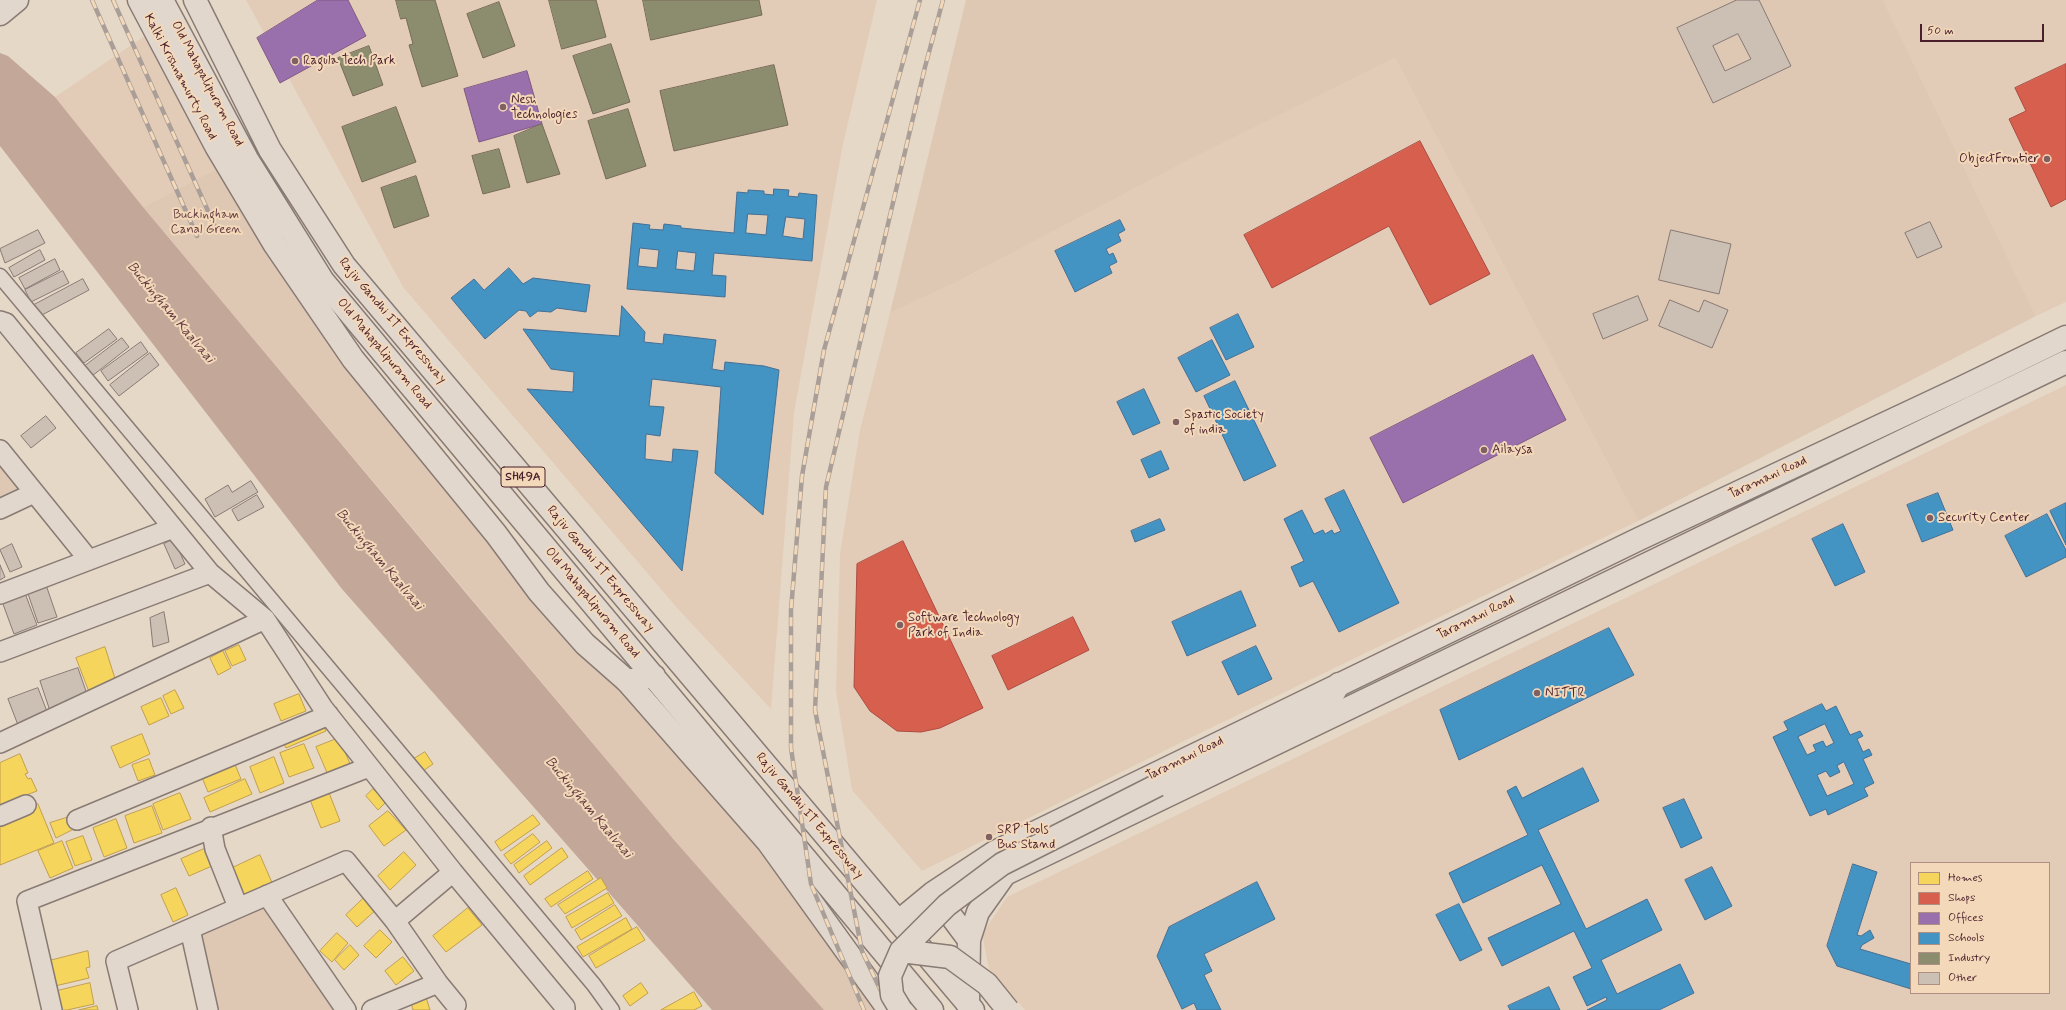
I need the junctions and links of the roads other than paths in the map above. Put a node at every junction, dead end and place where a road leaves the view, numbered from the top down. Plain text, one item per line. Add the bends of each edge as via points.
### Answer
1 (18, 0) edge
2 (139, 0) edge
3 (162, 0) edge
4 (194, 0) edge
5 (0, 14) edge
6 (216, 146) junction
7 (247, 159) junction
8 (0, 276) edge
9 (3, 322) edge
10 (2066, 337) edge
11 (2066, 362) edge
12 (0, 450) edge
13 (34, 493) junction
14 (0, 509) edge
15 (173, 528) junction
16 (89, 560) junction
17 (210, 574) junction
18 (608, 579) junction
19 (0, 594) edge
20 (588, 598) junction
21 (265, 619) junction
22 (645, 623) junction
23 (623, 640) junction
24 (0, 652) edge
25 (654, 676) junction
26 (627, 681) junction
27 (1339, 684) junction
28 (329, 715) junction
29 (0, 743) edge
30 (369, 767) junction
31 (26, 805) dead end
32 (0, 816) edge
33 (77, 820) dead end
34 (211, 827) junction
35 (453, 872) junction
36 (933, 893) junction
37 (267, 895) junction
38 (238, 907) junction
39 (395, 921) junction
40 (899, 921) junction
41 (190, 929) junction
42 (969, 940) junction
43 (901, 951) junction
44 (438, 983) junction
45 (456, 1005) dead end
46 (970, 1008) edge
47 (52, 1010) edge
48 (128, 1010) edge
49 (208, 1010) edge
50 (346, 1010) edge
51 (372, 1010) edge
52 (565, 1010) edge
53 (612, 1010) edge
54 (889, 1010) edge
55 (901, 1010) edge
56 (932, 1010) edge
57 (1008, 1010) edge

1 - 5 main road
2 - 6 main road, Kalki Krishnamurty Road
3 - 7 main road, Old Mahapalipuram Road / SH49A
4 - 18 main road, Rajiv Gandhi IT Expressway / SH49A via 270,150 344,265
6 - 7 main road, Kalki Krishnamurty Road
6 - 26 main road via 275,245 353,359 496,534 539,592 585,644
7 - 20 main road, Old Mahapalipuram Road / SH49A via 323,281
8 - 53 street via 594,985
9 - 15 street
10 - 27 main road, Taramani Road
11 - 42 main road, Taramani Road via 1005,874 978,912
12 - 13 street
13 - 14 street
13 - 16 street
15 - 16 street
15 - 17 street
16 - 19 street
17 - 21 street
17 - 24 street
18 - 20 main road
18 - 22 main road, Rajiv Gandhi IT Expressway / SH49A
20 - 23 main road, Old Mahapalipuram Road / SH49A
21 - 28 street
21 - 29 street
22 - 23 main road
22 - 40 main road, Rajiv Gandhi IT Expressway / SH49A
23 - 25 main road, Old Mahapalipuram Road / SH49A
25 - 26 main road
25 - 56 main road, Old Mahapalipuram Road
26 - 54 main road via 768,842
27 - 36 main road, Taramani Road via 995,852
27 - 43 main road, bridge via 1330,701 1002,864 947,905
28 - 30 street
28 - 33 street
30 - 34 street
30 - 35 street
31 - 32 street
34 - 38 street via 215,850
34 - 47 street via 27,901
35 - 39 street
35 - 52 street
36 - 40 main road, Taramani Road
36 - 42 main road
37 - 38 street
37 - 39 street via 346,861
37 - 50 street
38 - 41 street
39 - 44 street
40 - 46 main road, Rajiv Gandhi IT Expressway
41 - 48 street via 116,961
41 - 49 street
42 - 46 main road
43 - 55 main road, bridge via 890,976 892,995
43 - 57 main road, bridge via 950,957 986,984
44 - 45 street
44 - 51 street

